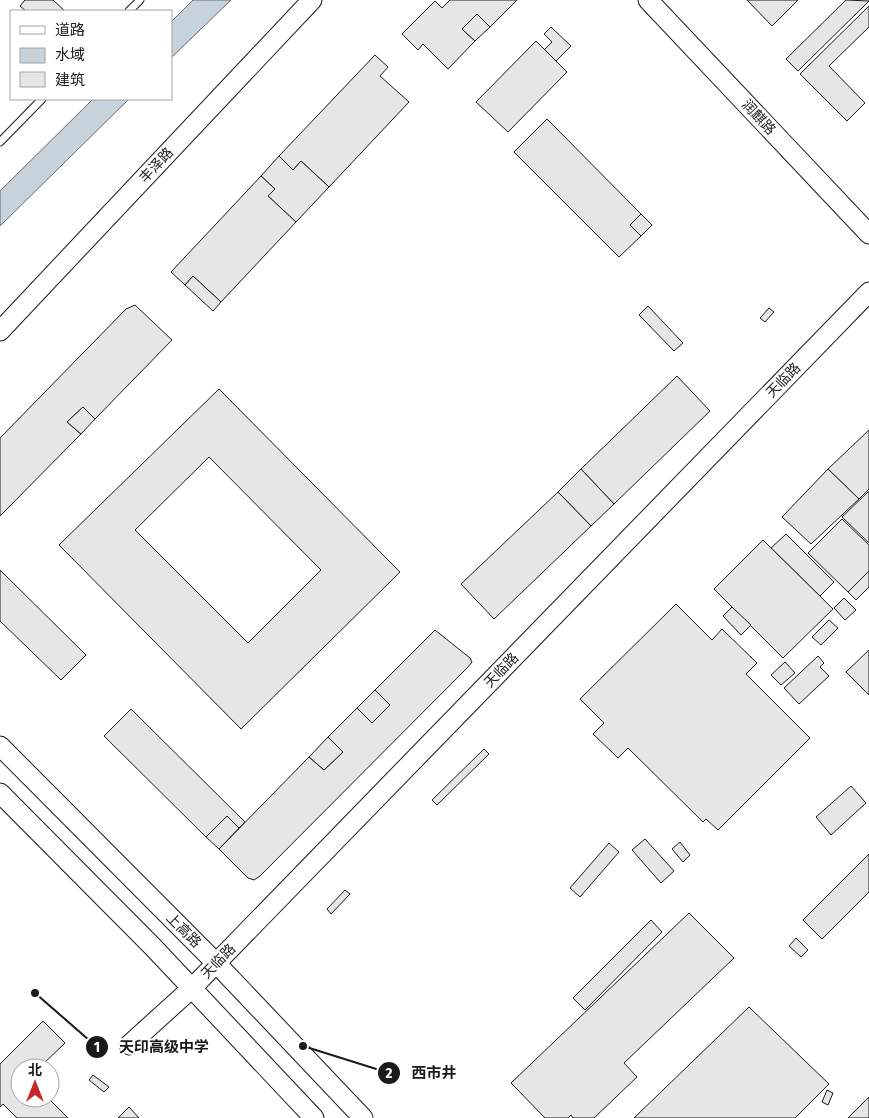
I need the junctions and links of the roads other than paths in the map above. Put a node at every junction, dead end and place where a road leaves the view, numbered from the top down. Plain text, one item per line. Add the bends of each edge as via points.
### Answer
1 (140, 0) edge
2 (312, 0) edge
3 (648, 0) edge
4 (130, 10) edge
5 (41, 100) edge
6 (0, 142) edge
7 (869, 234) edge
8 (869, 292) edge
9 (0, 330) edge
10 (0, 746) edge
11 (0, 792) edge
12 (216, 963) junction
13 (192, 988) junction
14 (129, 1045) dead end
15 (314, 1118) edge
16 (362, 1118) edge

1 - 4 lane
2 - 9 main road, 丰泽路
3 - 7 main road, 润麒路
5 - 6 lane
8 - 12 main road, 天临路
10 - 12 main road, 上高路
11 - 13 main road
12 - 13 main road, 天临路
12 - 16 main road, 上高路
13 - 14 main road, 天临路
13 - 15 main road

